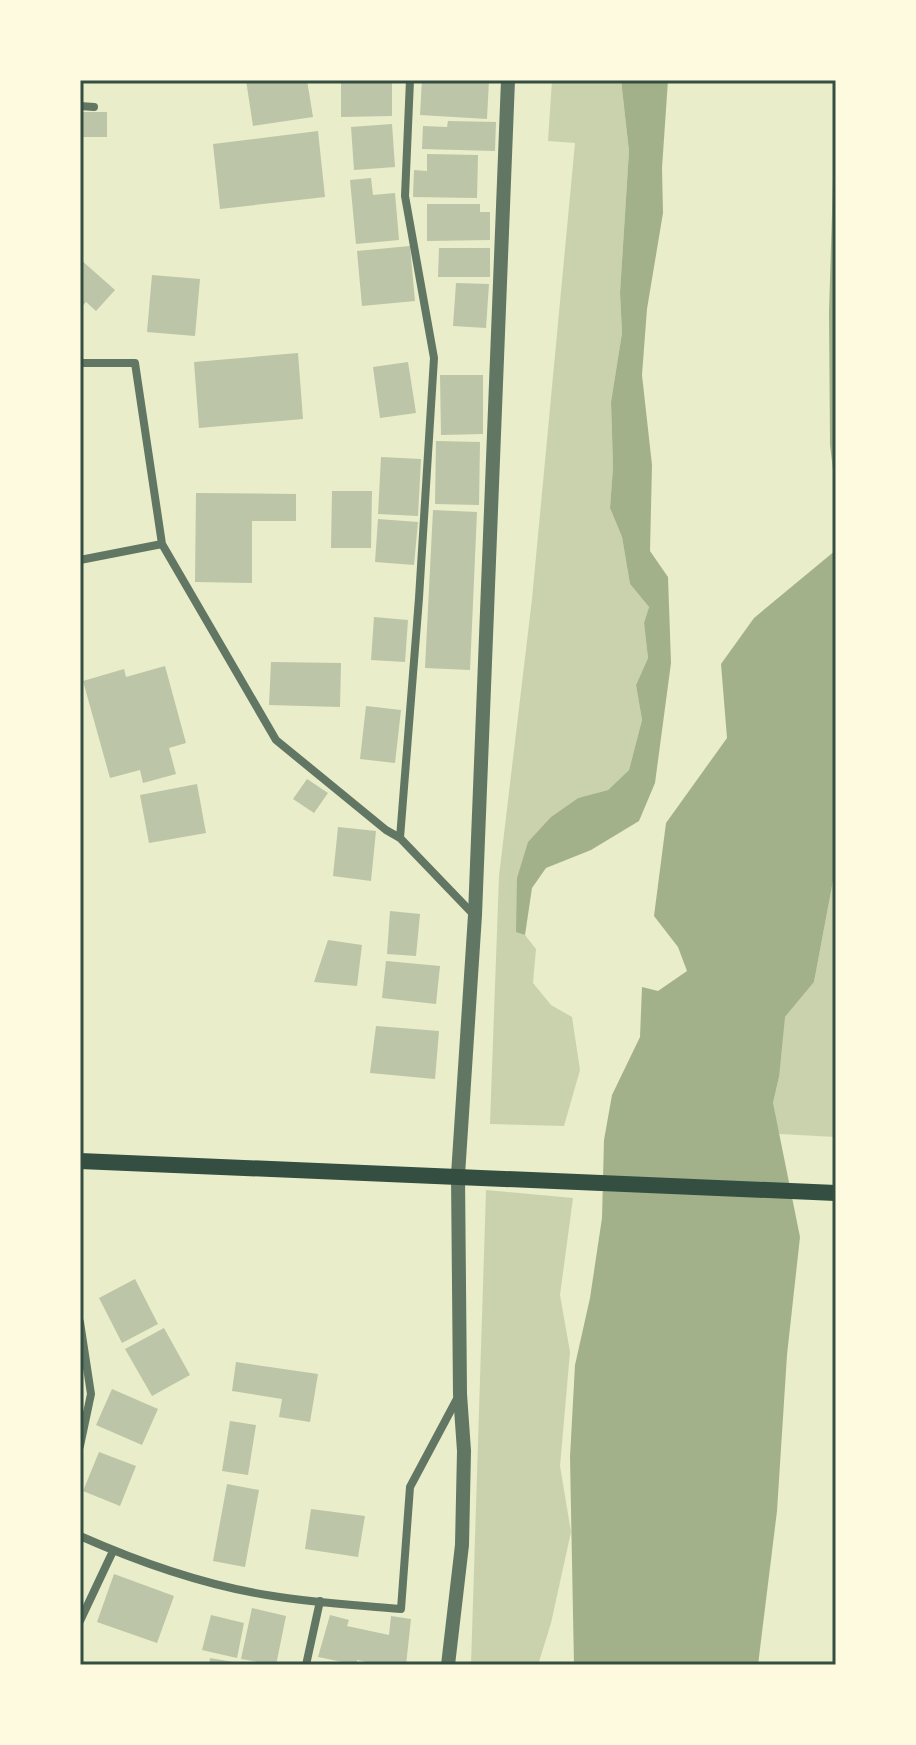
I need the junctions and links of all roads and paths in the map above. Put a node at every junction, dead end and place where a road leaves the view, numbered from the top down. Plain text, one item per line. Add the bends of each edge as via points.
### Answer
1 (410, 80) edge
2 (508, 80) edge
3 (80, 106) edge
4 (94, 107) dead end
5 (80, 363) edge
6 (162, 544) junction
7 (80, 560) edge
8 (400, 838) junction
9 (475, 915) junction
10 (80, 1161) edge
11 (458, 1175) junction
12 (836, 1193) edge
13 (80, 1322) edge
14 (460, 1394) junction
15 (80, 1446) edge
16 (80, 1536) edge
17 (113, 1551) junction
18 (320, 1601) junction
19 (80, 1621) edge
20 (306, 1665) edge
21 (448, 1665) edge

1 - 8 street via 405,196 434,358
2 - 9 street
3 - 4 street
5 - 6 street via 135,363
6 - 7 street
6 - 8 street via 276,740
8 - 9 street
9 - 11 street
10 - 11 main road
11 - 12 main road
11 - 14 street
13 - 15 street via 91,1394
14 - 18 street via 410,1487 401,1609
14 - 21 street via 462,1545
16 - 17 street
17 - 18 street via 220,1586
17 - 19 street
18 - 20 street

